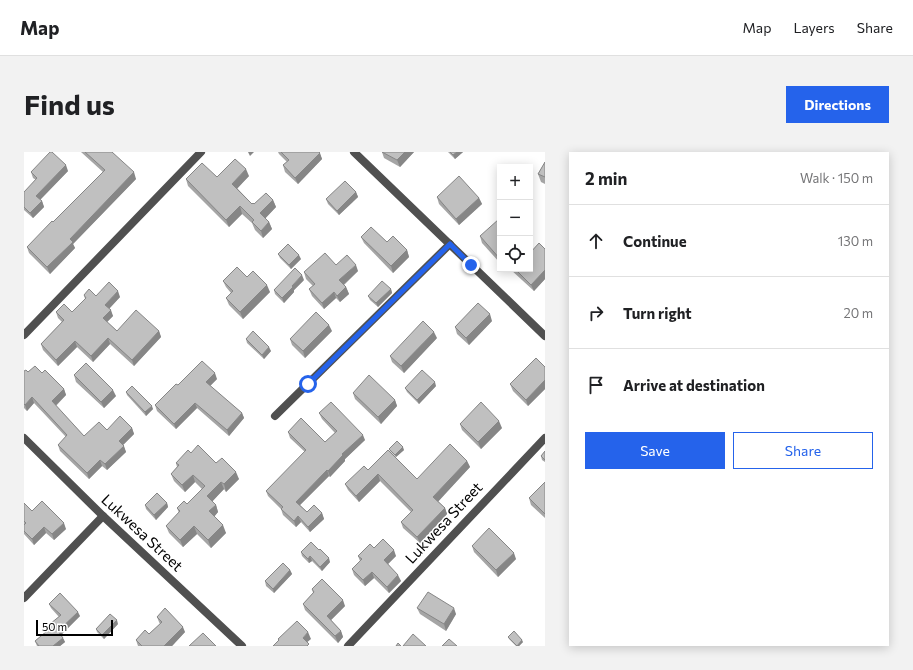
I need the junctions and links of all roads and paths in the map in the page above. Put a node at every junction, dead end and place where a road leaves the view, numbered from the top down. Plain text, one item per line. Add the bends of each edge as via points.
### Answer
1 (201, 152) edge
2 (354, 152) edge
3 (450, 244) junction
4 (24, 335) edge
5 (545, 336) edge
6 (275, 416) dead end
7 (24, 438) edge
8 (545, 438) edge
9 (103, 516) junction
10 (24, 598) edge
11 (242, 646) edge
12 (348, 646) edge

1 - 4 street
2 - 3 street
3 - 5 street
3 - 6 street
7 - 9 street, Lukwesa Street
8 - 12 street, Lukwesa Street
9 - 10 street
9 - 11 street, Lukwesa Street

